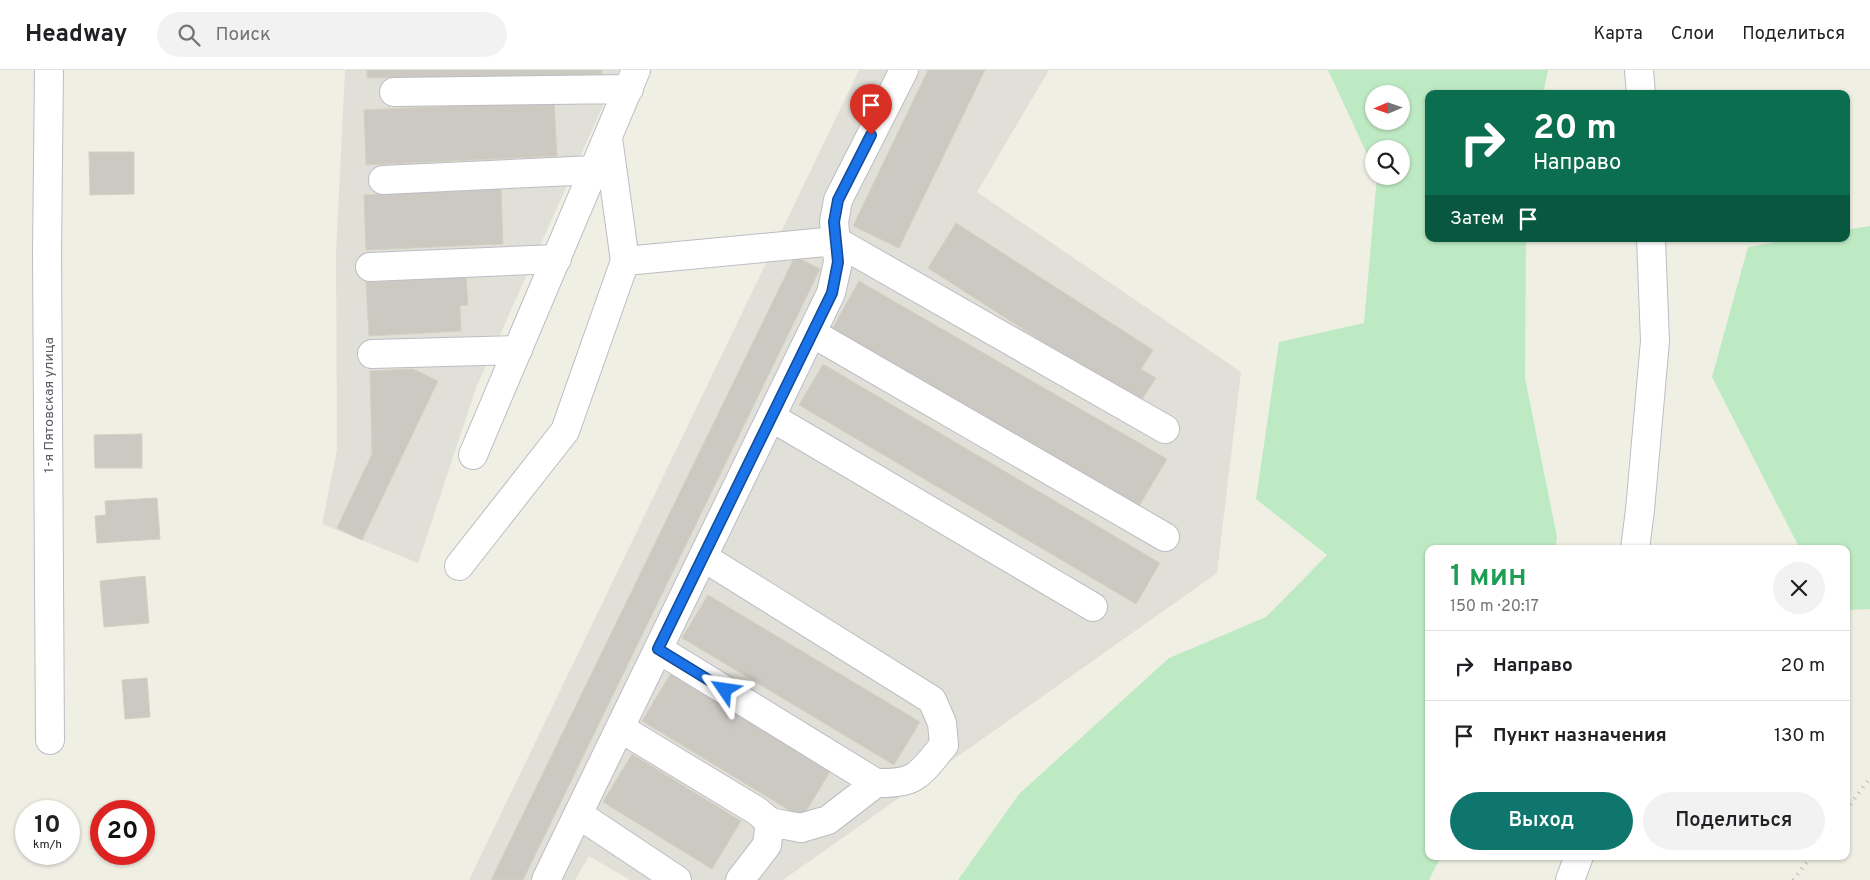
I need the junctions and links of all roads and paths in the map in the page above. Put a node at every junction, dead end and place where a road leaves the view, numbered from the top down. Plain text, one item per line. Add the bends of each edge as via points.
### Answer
1 (49, 70) edge
2 (904, 70) edge
3 (1639, 70) edge
4 (632, 79) edge
5 (1641, 90) edge
6 (394, 92) dead end
7 (608, 138) junction
8 (594, 170) junction
9 (384, 180) dead end
10 (836, 241) junction
11 (1651, 242) edge
12 (557, 259) junction
13 (625, 261) junction
14 (370, 267) dead end
15 (812, 333) junction
16 (518, 350) junction
17 (372, 354) dead end
18 (770, 417) junction
19 (1165, 430) dead end
20 (472, 455) dead end
21 (1165, 538) dead end
22 (1636, 545) edge
23 (703, 557) junction
24 (459, 566) dead end
25 (1093, 607) dead end
26 (658, 649) junction
27 (620, 728) junction
28 (50, 740) dead end
29 (876, 783) junction
30 (578, 814) junction
31 (770, 822) junction
32 (1578, 860) edge
33 (546, 880) edge
34 (677, 880) edge
35 (740, 880) edge
36 (1570, 880) edge

1 - 28 street, 1-я Пятовская улица via 46,254
2 - 10 street via 838,200 834,222
3 - 5 street
4 - 6 street
4 - 7 street
7 - 8 street
7 - 13 street
8 - 9 street
8 - 12 street
10 - 13 street
10 - 15 street via 838,262 832,293
10 - 19 street
11 - 22 street via 1655,341
12 - 14 street
12 - 16 street
13 - 24 street via 565,431
15 - 18 street
15 - 21 street
16 - 17 street
16 - 20 street
18 - 23 street
18 - 25 street
23 - 26 street
23 - 29 street via 932,700 942,723 944,745 918,776 898,784
26 - 27 street
26 - 29 street
27 - 30 street
27 - 31 street
29 - 31 street via 828,820 802,828
30 - 33 street
30 - 34 street
31 - 35 street via 767,844
32 - 36 street

